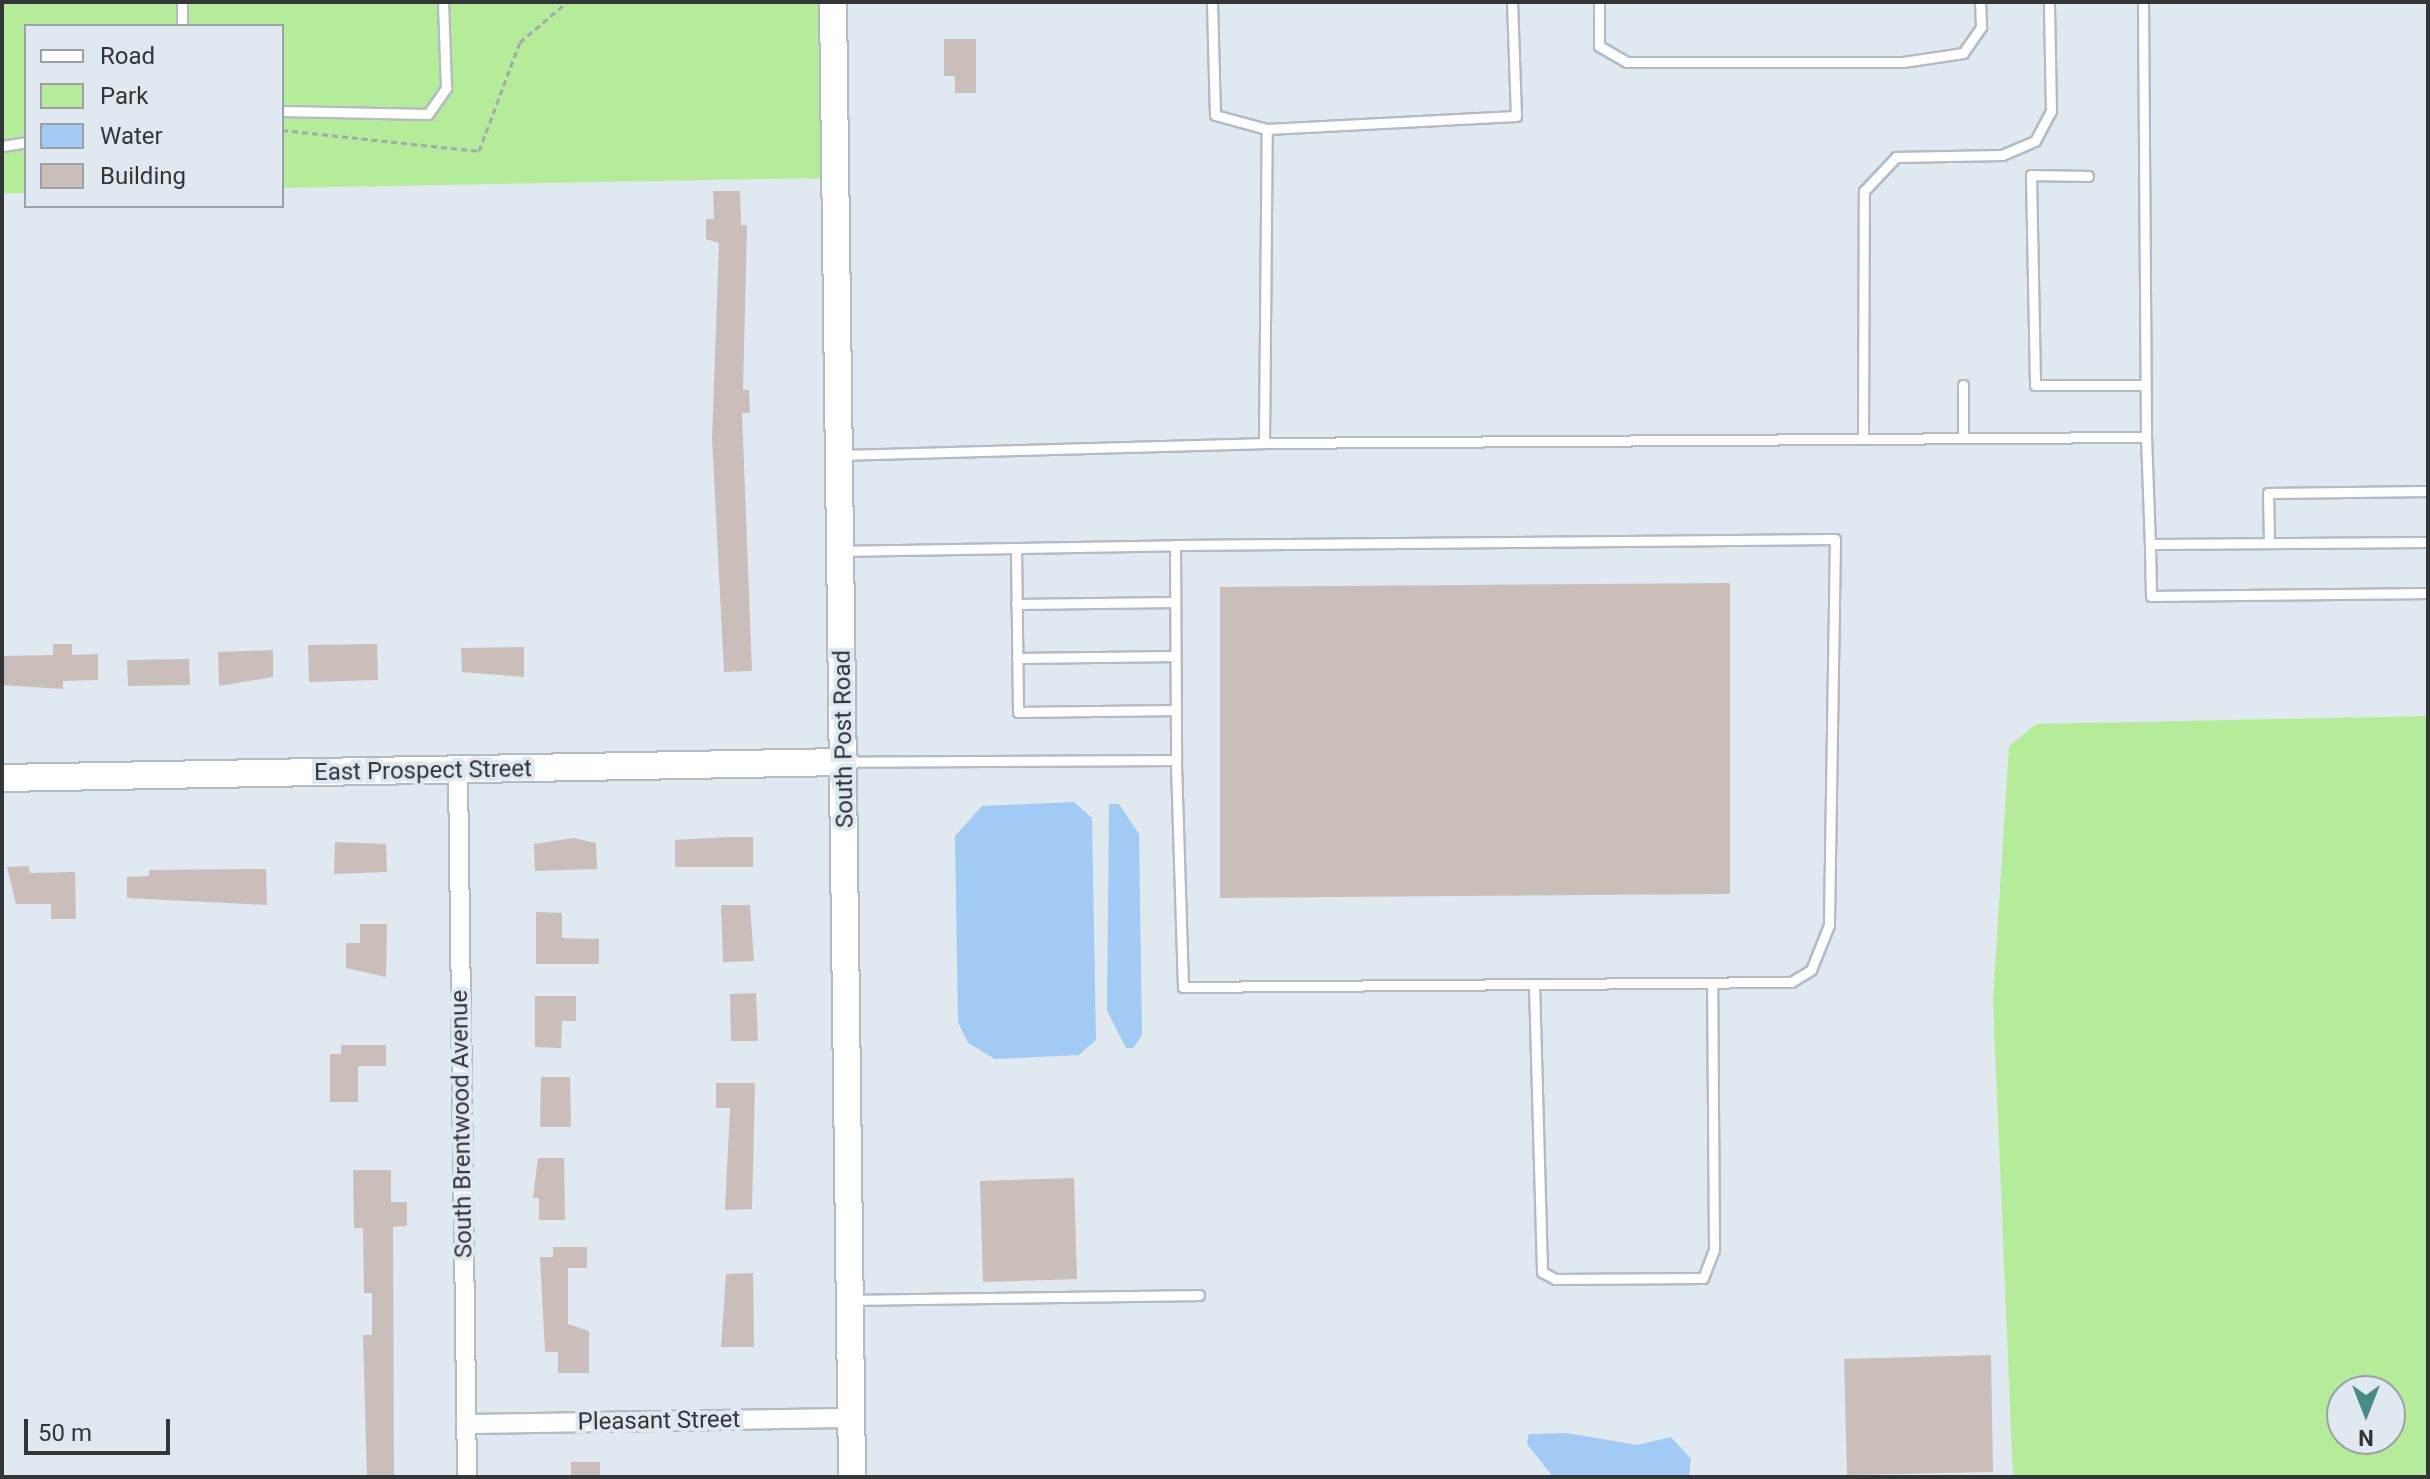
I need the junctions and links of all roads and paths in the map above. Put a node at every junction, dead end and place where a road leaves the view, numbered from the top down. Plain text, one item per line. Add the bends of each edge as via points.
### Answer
1 (182, 2) edge
2 (443, 2) edge
3 (833, 2) edge
4 (1212, 2) edge
5 (1512, 2) edge
6 (1599, 2) edge
7 (1980, 2) edge
8 (2049, 2) edge
9 (2143, 2) edge
10 (182, 24) edge
11 (284, 111) edge
12 (1267, 129) junction
13 (24, 142) edge
14 (2, 146) edge
15 (2088, 176) dead end
16 (1963, 385) dead end
17 (2145, 385) junction
18 (2146, 437) junction
19 (1963, 438) junction
20 (1863, 439) junction
21 (1264, 443) junction
22 (839, 455) junction
23 (2428, 491) edge
24 (2428, 542) edge
25 (2269, 543) junction
26 (2150, 544) junction
27 (1175, 545) junction
28 (1016, 548) junction
29 (840, 551) junction
30 (2428, 593) edge
31 (1175, 602) junction
32 (1016, 604) junction
33 (1175, 656) junction
34 (1017, 658) junction
35 (1176, 710) junction
36 (1176, 760) junction
37 (845, 762) junction
38 (458, 771) junction
39 (2, 778) edge
40 (1712, 983) junction
41 (1534, 984) junction
42 (1199, 1295) dead end
43 (850, 1300) junction
44 (851, 1418) junction
45 (466, 1424) junction
46 (467, 1477) edge
47 (852, 1477) edge

1 - 10 lane
2 - 11 lane via 446,88 428,114
3 - 22 main road, South Post Road
4 - 12 lane via 1215,115
5 - 12 lane via 1516,116
6 - 7 lane via 1599,46 1627,62 1903,62 1963,53 1981,27
8 - 20 lane via 2051,111 2035,141 2002,155 1896,157 1864,191
9 - 17 lane
12 - 21 lane
13 - 14 lane
15 - 17 lane via 2031,175 2035,385
16 - 19 lane
17 - 18 lane
18 - 19 lane
18 - 26 lane
19 - 20 lane
20 - 21 lane
21 - 22 lane
22 - 29 main road, South Post Road
23 - 25 lane via 2268,493
24 - 25 lane
25 - 26 lane
26 - 30 lane via 2151,596
27 - 28 lane
27 - 31 lane
27 - 40 lane via 1835,539 1829,925 1811,970 1791,982
28 - 29 lane
28 - 32 lane
29 - 37 main road, South Post Road
31 - 32 lane
31 - 33 lane
32 - 34 lane
33 - 34 lane
33 - 35 lane
34 - 35 lane via 1018,712
35 - 36 lane
36 - 37 lane
36 - 41 lane via 1183,987
37 - 38 main road, East Prospect Street
37 - 43 main road, South Post Road
38 - 39 main road, East Prospect Street
38 - 45 street, South Brentwood Avenue
40 - 41 lane
40 - 41 lane via 1712,1265 1703,1278 1614,1279 1555,1279 1537,1258
42 - 43 lane
43 - 44 main road, South Post Road
44 - 45 street, Pleasant Street
44 - 47 main road, South Post Road
45 - 46 street, South Brentwood Avenue

